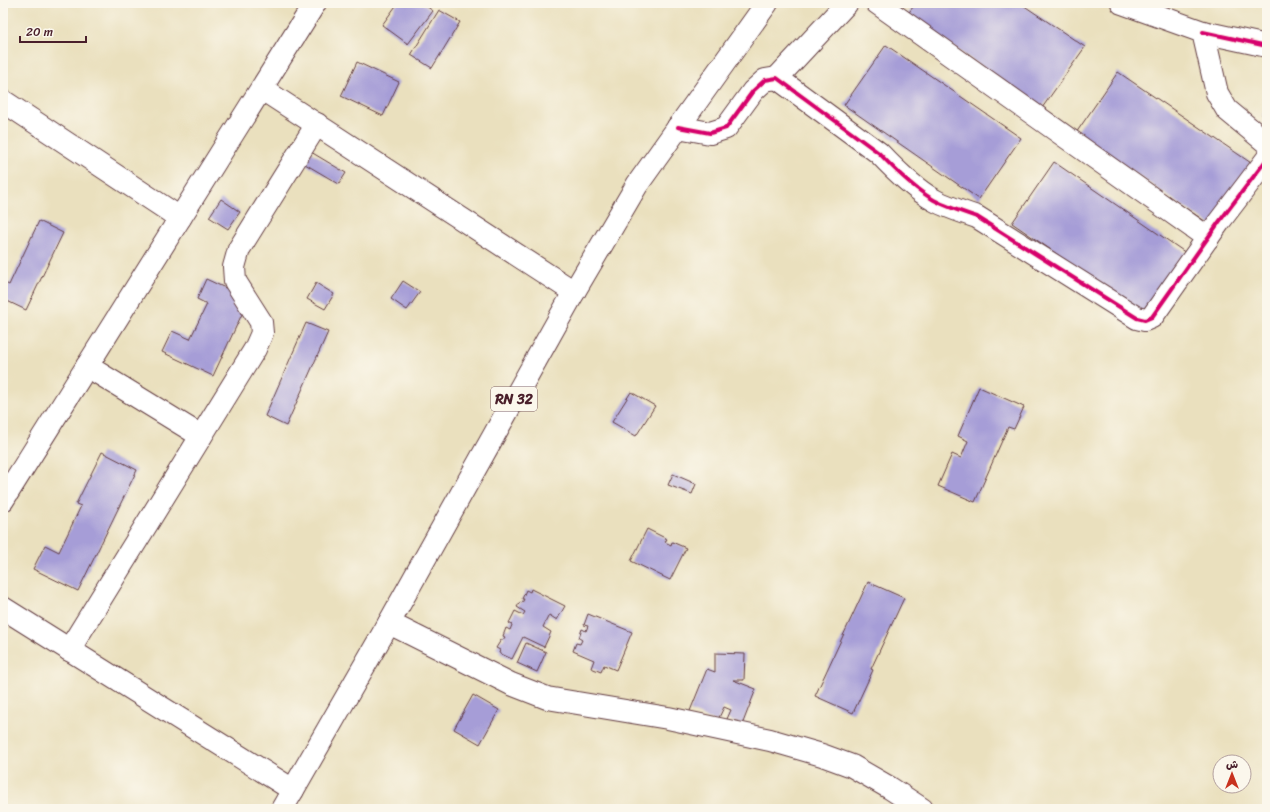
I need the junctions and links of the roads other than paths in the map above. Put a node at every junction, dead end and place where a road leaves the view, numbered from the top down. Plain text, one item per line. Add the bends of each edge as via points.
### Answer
1 (315, 3) edge
2 (767, 3) edge
3 (847, 3) edge
4 (877, 3) edge
5 (1122, 3) edge
6 (1203, 32) junction
7 (1267, 46) edge
8 (778, 78) junction
9 (262, 89) junction
10 (3, 101) edge
11 (317, 124) junction
12 (678, 127) junction
13 (1267, 143) edge
14 (1267, 159) edge
15 (180, 218) junction
16 (1208, 238) junction
17 (574, 292) junction
18 (87, 366) junction
19 (201, 436) junction
20 (3, 500) edge
21 (3, 608) edge
22 (389, 623) junction
23 (69, 650) junction
24 (288, 800) edge
25 (922, 809) edge

1 - 9 street
2 - 12 street, RN 32
3 - 8 street
4 - 16 street
5 - 6 street
6 - 7 street
6 - 13 street via 1217,93 1227,110
8 - 12 street via 765,80 753,91 726,128 710,133
8 - 16 street via 879,153 909,182 933,200 977,217 1136,318 1145,320 1152,317
9 - 11 street
9 - 15 street
10 - 15 street
11 - 17 street
11 - 19 street via 238,248 234,267 235,281 261,322 262,333 255,349
12 - 17 street, RN 32 via 637,185
14 - 16 street
15 - 18 street
17 - 22 street, RN 32
18 - 19 street
18 - 20 street
19 - 23 street
21 - 23 street
22 - 24 street, RN 32
22 - 25 street via 511,684 547,698 668,718 792,746 852,766
23 - 24 street

